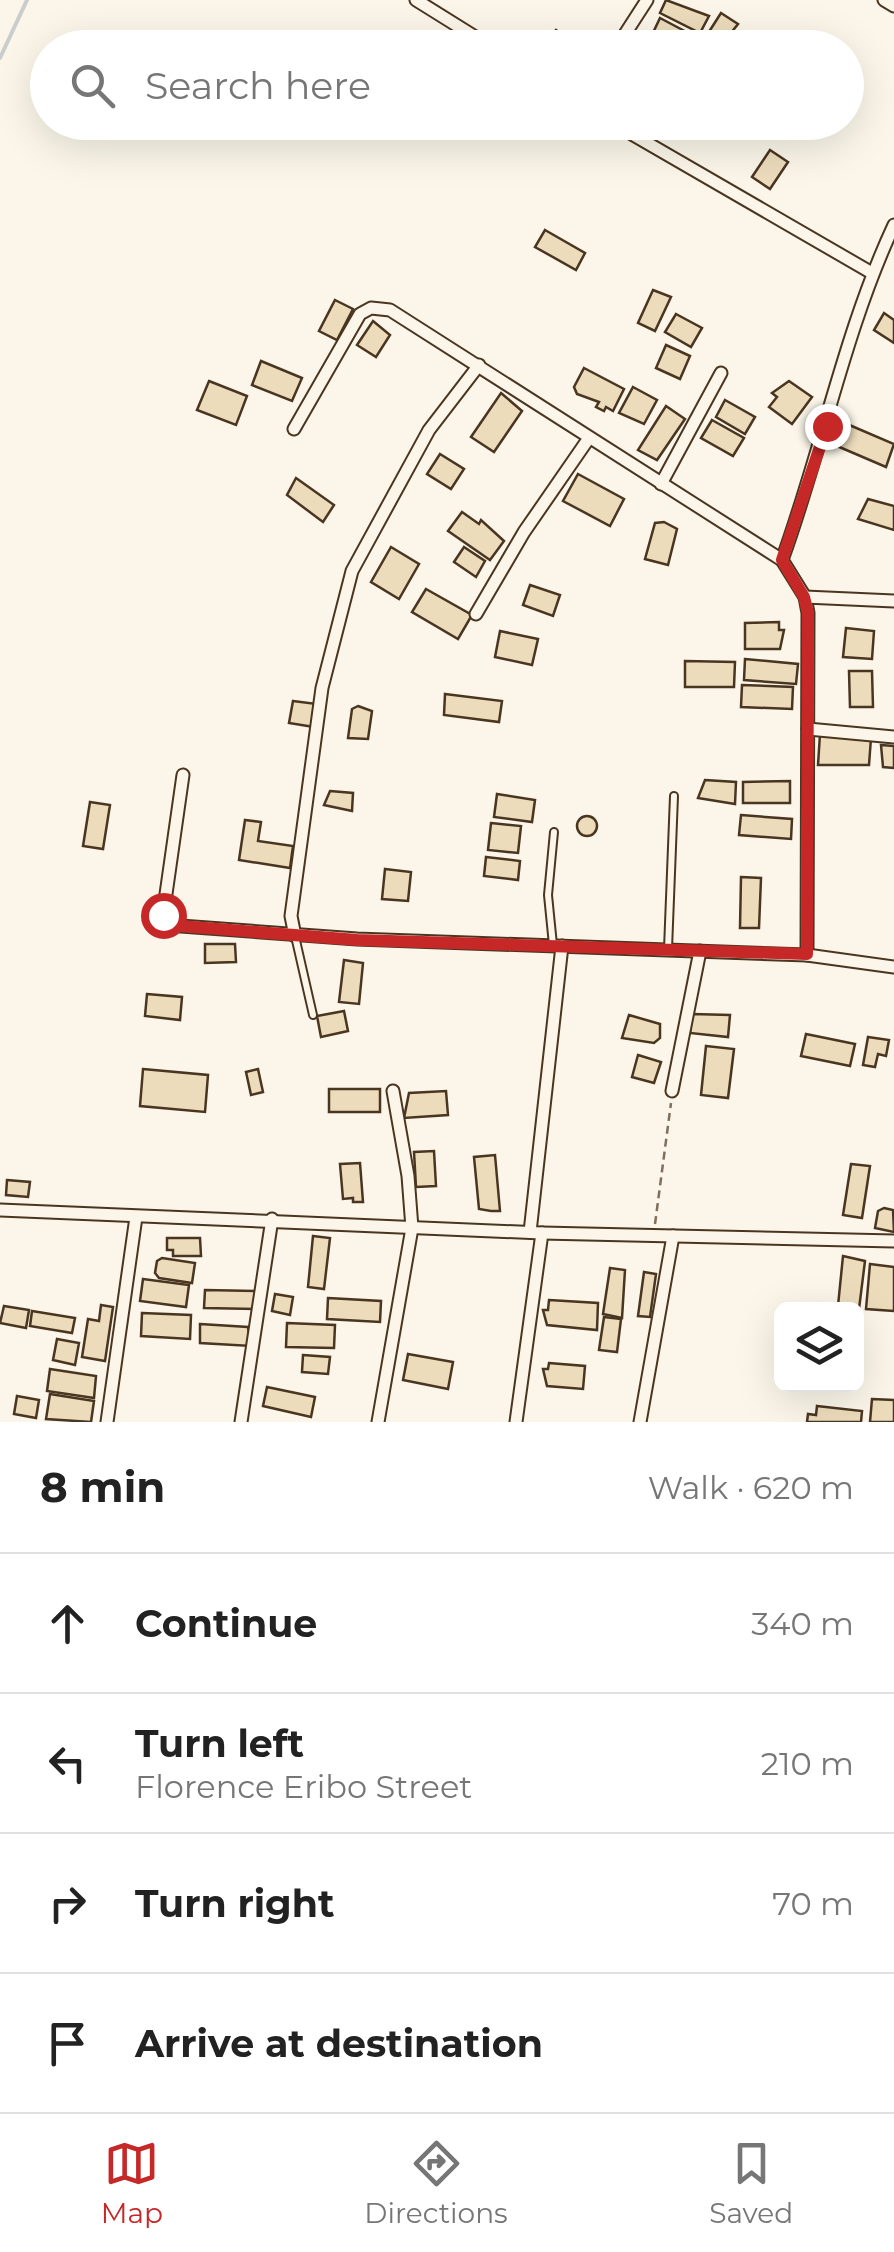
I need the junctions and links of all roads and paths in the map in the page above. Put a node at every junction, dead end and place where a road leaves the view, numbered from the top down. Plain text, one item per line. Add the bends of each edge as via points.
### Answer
1 (416, 0) edge
2 (648, 0) edge
3 (884, 0) edge
4 (894, 6) edge
5 (464, 30) edge
6 (628, 30) edge
7 (642, 140) edge
8 (894, 225) edge
9 (872, 273) junction
10 (478, 365) junction
11 (722, 373) dead end
12 (294, 430) dead end
13 (588, 438) junction
14 (661, 484) junction
15 (782, 560) junction
16 (804, 597) junction
17 (894, 601) edge
18 (476, 614) dead end
19 (808, 729) junction
20 (894, 736) edge
21 (183, 775) dead end
22 (674, 796) dead end
23 (554, 832) dead end
24 (295, 936) junction
25 (558, 946) junction
26 (668, 950) junction
27 (700, 951) junction
28 (807, 954) junction
29 (894, 967) edge
30 (314, 1016) dead end
31 (393, 1091) dead end
32 (672, 1091) joint
33 (0, 1210) edge
34 (136, 1217) junction
35 (272, 1219) junction
36 (412, 1228) junction
37 (536, 1232) junction
38 (654, 1235) junction
39 (674, 1236) junction
40 (894, 1241) edge
41 (107, 1422) edge
42 (241, 1422) edge
43 (378, 1422) edge
44 (516, 1422) edge
45 (640, 1422) edge

1 - 5 street
2 - 6 street
3 - 4 street
7 - 9 street
8 - 9 street
9 - 15 street
10 - 12 street via 390,310 372,308 360,314
10 - 13 street
10 - 24 street via 428,430 352,571 322,688 291,916
11 - 14 street
13 - 14 street
13 - 18 street
14 - 15 street
15 - 16 street
16 - 17 street
16 - 19 street
19 - 20 street
19 - 28 street
21 - 24 street via 163,915 167,925
22 - 26 lane
23 - 25 lane via 548,895
24 - 25 street
24 - 30 lane
25 - 26 street
25 - 37 street
26 - 27 street
27 - 28 street
27 - 32 street
28 - 29 street
31 - 36 street
32 - 38 path
33 - 34 street
34 - 35 street
34 - 41 street
35 - 36 street
35 - 42 street
36 - 37 street
36 - 43 street
37 - 38 street
37 - 44 street
38 - 39 street
39 - 40 street
39 - 45 street

